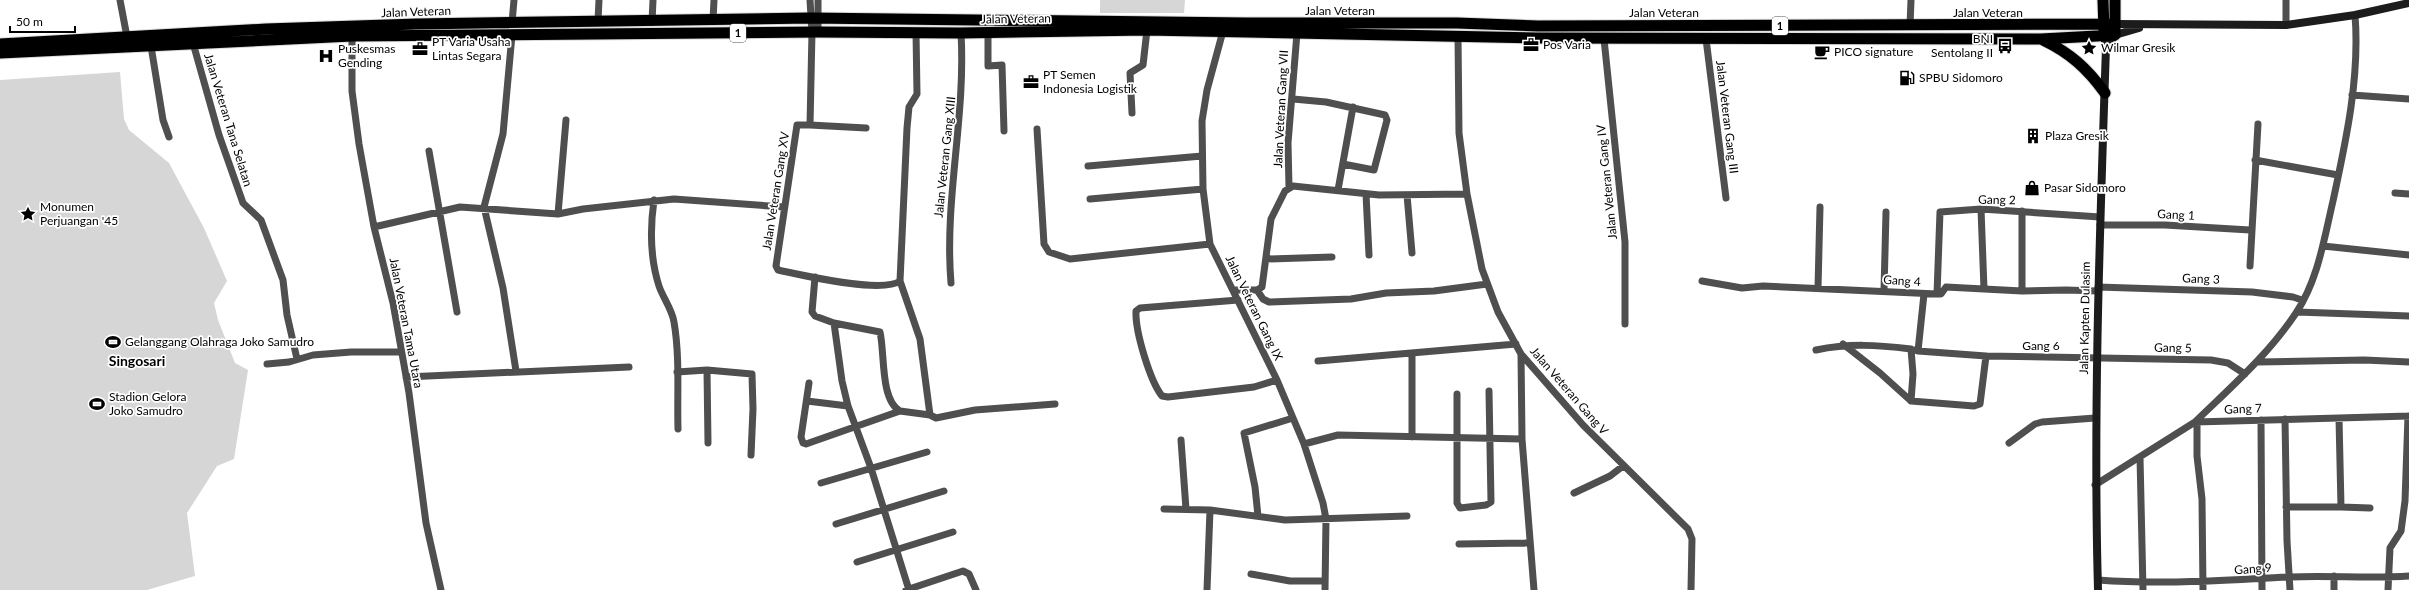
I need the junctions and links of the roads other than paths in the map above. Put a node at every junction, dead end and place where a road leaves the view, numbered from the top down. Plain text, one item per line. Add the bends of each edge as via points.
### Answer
1 (120, 0) edge
2 (514, 0) edge
3 (599, 0) edge
4 (653, 0) edge
5 (714, 0) edge
6 (810, 0) edge
7 (818, 0) edge
8 (1911, 0) edge
9 (2103, 0) edge
10 (2115, 0) edge
11 (2286, 0) edge
12 (2409, 3) edge
13 (2349, 16) junction
14 (814, 18) junction
15 (713, 20) junction
16 (598, 22) junction
17 (652, 22) junction
18 (512, 23) junction
19 (1523, 25) junction
20 (2286, 25) junction
21 (1538, 26) junction
22 (1910, 26) junction
23 (1147, 30) junction
24 (2110, 30) junction
25 (1223, 31) junction
26 (815, 32) junction
27 (916, 32) junction
28 (1297, 32) junction
29 (961, 33) junction
30 (988, 33) junction
31 (512, 35) junction
32 (352, 36) junction
33 (1458, 36) junction
34 (1523, 37) junction
35 (127, 38) junction
36 (1538, 38) junction
37 (1604, 39) junction
38 (1706, 39) junction
39 (2041, 39) junction
40 (193, 43) junction
41 (0, 44) edge
42 (151, 46) junction
43 (28, 47) junction
44 (0, 53) edge
45 (2105, 93) junction
46 (2352, 95) junction
47 (1293, 99) junction
48 (2409, 99) edge
49 (1353, 107) junction
50 (1132, 113) dead end
51 (566, 120) dead end
52 (2258, 124) dead end
53 (810, 125) junction
54 (866, 128) dead end
55 (1037, 129) dead end
56 (1004, 131) dead end
57 (169, 137) dead end
58 (429, 151) dead end
59 (1202, 156) junction
60 (2255, 160) junction
61 (1343, 164) junction
62 (1088, 166) dead end
63 (2338, 175) junction
64 (1289, 188) junction
65 (1204, 189) junction
66 (1338, 190) junction
67 (2395, 193) dead end
68 (1366, 194) junction
69 (1467, 194) junction
70 (2409, 194) edge
71 (1407, 195) junction
72 (1090, 198) dead end
73 (1726, 198) dead end
74 (654, 200) junction
75 (484, 207) junction
76 (784, 207) junction
77 (1820, 207) dead end
78 (1981, 209) junction
79 (2022, 211) junction
80 (439, 212) junction
81 (1886, 212) dead end
82 (558, 214) junction
83 (2100, 221) junction
84 (374, 227) junction
85 (2250, 230) junction
86 (1210, 244) junction
87 (2323, 246) junction
88 (1412, 253) dead end
89 (2409, 254) edge
90 (1369, 255) dead end
91 (1332, 257) dead end
92 (1266, 259) junction
93 (2250, 266) dead end
94 (815, 277) junction
95 (900, 281) junction
96 (1702, 281) dead end
97 (951, 283) dead end
98 (1487, 284) junction
99 (1818, 288) junction
100 (1984, 289) junction
101 (2098, 289) junction
102 (1233, 290) junction
103 (1257, 290) junction
104 (1884, 291) junction
105 (2022, 291) junction
106 (1924, 294) junction
107 (1937, 294) junction
108 (1238, 300) junction
109 (2302, 300) junction
110 (457, 312) dead end
111 (2297, 312) junction
112 (2409, 316) edge
113 (834, 323) junction
114 (1625, 324) dead end
115 (1516, 344) junction
116 (1843, 344) junction
117 (1816, 350) dead end
118 (1915, 350) junction
119 (401, 352) junction
120 (1412, 353) junction
121 (1521, 354) junction
122 (1986, 356) junction
123 (2097, 358) junction
124 (297, 359) junction
125 (1318, 361) dead end
126 (2258, 362) junction
127 (2409, 362) edge
128 (267, 364) dead end
129 (629, 367) dead end
130 (707, 370) junction
131 (516, 371) junction
132 (677, 372) junction
133 (2245, 374) junction
134 (406, 377) junction
135 (1277, 380) junction
136 (808, 383) dead end
137 (1489, 391) dead end
138 (1456, 394) dead end
139 (807, 401) junction
140 (1911, 401) junction
141 (1055, 404) dead end
142 (848, 406) junction
143 (900, 411) junction
144 (930, 414) junction
145 (2408, 416) edge
146 (1293, 418) junction
147 (2095, 418) junction
148 (2339, 418) junction
149 (2285, 419) junction
150 (2261, 420) junction
151 (2196, 422) junction
152 (855, 426) junction
153 (678, 430) dead end
154 (1412, 437) junction
155 (1457, 438) junction
156 (1490, 439) junction
157 (1522, 439) junction
158 (1181, 440) dead end
159 (708, 443) dead end
160 (1304, 444) junction
161 (2009, 444) dead end
162 (927, 452) dead end
163 (752, 455) dead end
164 (2140, 457) junction
165 (1623, 466) junction
166 (871, 468) junction
167 (821, 483) dead end
168 (2095, 485) junction
169 (944, 490) dead end
170 (1574, 493) dead end
171 (2286, 507) junction
172 (2341, 507) junction
173 (2370, 508) dead end
174 (884, 509) junction
175 (1164, 509) dead end
176 (1186, 509) junction
177 (1210, 510) junction
178 (1258, 516) junction
179 (1407, 516) dead end
180 (1326, 519) junction
181 (836, 524) dead end
182 (952, 532) dead end
183 (1529, 543) junction
184 (1459, 544) dead end
185 (895, 550) junction
186 (857, 562) dead end
187 (1251, 574) dead end
188 (2334, 576) junction
189 (2409, 576) edge
190 (2289, 577) junction
191 (2387, 577) junction
192 (2262, 579) junction
193 (2098, 580) junction
194 (1325, 581) junction
195 (2143, 587) edge
196 (2203, 587) edge
197 (441, 590) edge
198 (908, 590) edge
199 (976, 590) edge
200 (1207, 590) edge
201 (1325, 590) edge
202 (1534, 590) edge
203 (1691, 590) edge
204 (2098, 590) edge
205 (2262, 590) edge
206 (2290, 590) edge
207 (2334, 590) edge
208 (2388, 590) edge

1 - 35 street
2 - 18 street
3 - 16 street
4 - 17 street
5 - 15 street
6 - 14 street
7 - 14 street
8 - 22 street
9 - 24 highway
10 - 24 highway
11 - 20 street
12 - 13 main road
13 - 20 main road
13 - 46 street via 2356,47
14 - 15 highway, Jalan Veteran / 1
14 - 19 highway, Jalan Veteran / 1
14 - 26 street
15 - 17 highway, Jalan Veteran / 1
16 - 17 highway, Jalan Veteran / 1
16 - 18 highway, Jalan Veteran / 1
18 - 35 highway, Jalan Veteran / 1 via 266,29
19 - 21 highway, Jalan Veteran / 1
19 - 34 street
20 - 24 main road via 2143,26
21 - 22 highway, Jalan Veteran / 1
21 - 36 street
22 - 24 highway, Jalan Veteran / 1
23 - 25 highway, Jalan Veteran / 1
23 - 30 highway, Jalan Veteran / 1
23 - 50 street via 1143,65 1130,73
24 - 39 highway, Jalan Veteran / 1
24 - 45 main road, Jalan Kapten Dulasim via 2106,47
25 - 28 highway, Jalan Veteran / 1
25 - 59 street, Jalan Veteran Gang IX via 1203,107
26 - 27 highway, Jalan Veteran / 1
26 - 31 highway, Jalan Veteran / 1
26 - 53 street
27 - 29 highway, Jalan Veteran / 1
27 - 95 street via 917,94 909,107
28 - 33 highway, Jalan Veteran / 1
28 - 47 street, Jalan Veteran Gang VII
29 - 30 highway, Jalan Veteran / 1
29 - 97 street, Jalan Veteran Gang XIII via 962,97 948,249
30 - 56 street via 988,66 1002,65
31 - 32 highway, Jalan Veteran / 1
31 - 75 street via 503,134
32 - 40 highway, Jalan Veteran / 1
32 - 84 street, Jalan Veteran Tama Utara via 352,91
33 - 34 highway, Jalan Veteran / 1
33 - 69 street, Jalan Veteran Gang V via 1459,133
34 - 36 highway, Jalan Veteran / 1
35 - 43 highway, Jalan Veteran / 1
36 - 37 highway, Jalan Veteran / 1
37 - 38 highway, Jalan Veteran / 1
37 - 114 street, Jalan Veteran Gang IV via 1625,242
38 - 39 highway, Jalan Veteran / 1
38 - 73 street, Jalan Veteran Gang III
39 - 45 highway via 2077,59
40 - 42 highway, Jalan Veteran / 1
40 - 124 street, Jalan Veteran Tana Selatan via 219,135 243,203 261,220 283,280 287,315
41 - 43 highway, Jalan Veteran / 1
42 - 43 highway, Jalan Veteran / 1
42 - 57 street via 163,120
43 - 44 highway, Jalan Veteran / 1
45 - 83 main road, Jalan Kapten Dulasim
46 - 48 street
46 - 63 street
47 - 49 street
47 - 64 street, Jalan Veteran Gang VII via 1288,142
49 - 61 street
49 - 61 street via 1382,112 1387,120 1374,170
51 - 82 street
52 - 60 street
53 - 54 street
53 - 76 street, Jalan Veteran Gang XV via 797,125
55 - 86 street via 1044,244 1049,252 1070,259
58 - 80 street
59 - 62 street
59 - 65 street, Jalan Veteran Gang IX
60 - 63 street
60 - 85 street
61 - 66 street
63 - 87 street
64 - 66 street via 1299,185
64 - 92 street via 1271,219
65 - 72 street
65 - 86 street, Jalan Veteran Gang IX
66 - 68 street
67 - 70 street
68 - 71 street
68 - 90 street
69 - 71 street
69 - 98 street, Jalan Veteran Gang V
71 - 88 street
74 - 76 street via 674,199
74 - 82 street via 583,208
74 - 132 street via 652,246 659,286 673,317 677,344
75 - 80 street via 460,207
75 - 82 street via 511,212
75 - 131 street via 503,288
76 - 94 street, Jalan Veteran Gang XV via 776,266 778,270
77 - 99 street
78 - 79 street, Gang 2
78 - 100 street
78 - 107 street, Gang 2 via 1940,212
79 - 83 street, Gang 2
79 - 105 street
80 - 84 street
80 - 110 street
81 - 104 street
83 - 85 street, Gang 1
83 - 101 main road, Jalan Kapten Dulasim
84 - 119 street, Jalan Veteran Tama Utara via 390,286
85 - 93 street
86 - 102 street, Jalan Veteran Gang IX
87 - 89 street
87 - 109 street via 2314,277
91 - 92 street
92 - 103 street via 1263,284
94 - 95 street via 871,286 891,285
94 - 113 street via 812,315
95 - 144 street via 920,340
96 - 99 street, Gang 4 via 1742,288
98 - 103 street via 1434,291 1386,293 1351,299 1277,302 1265,301
98 - 115 street, Jalan Veteran Gang V via 1498,312
99 - 104 street, Gang 4
100 - 105 street, Gang 4
100 - 107 street, Gang 4 via 1946,287 1941,294
101 - 105 street, Gang 4
101 - 109 street, Gang 3 via 2252,292
101 - 123 main road, Jalan Kapten Dulasim
102 - 103 street
102 - 108 street, Jalan Veteran Gang IX
104 - 106 street, Gang 4
106 - 107 street, Gang 4
106 - 118 street
108 - 135 street, Jalan Veteran Gang IX
108 - 135 street via 1175,304 1140,308 1136,311 1147,366 1158,390 1162,396 1168,397 1254,387
109 - 111 street
111 - 112 street
111 - 126 street
113 - 142 street
113 - 143 street via 880,332 888,394 894,407
115 - 120 street
115 - 121 street, Jalan Veteran Gang V
116 - 117 street, Gang 6
116 - 118 street, Gang 6 via 1869,344
116 - 140 street
118 - 122 street, Gang 6
118 - 140 street
119 - 124 street via 351,352
119 - 134 street, Jalan Veteran Tama Utara
120 - 125 street
120 - 154 street
121 - 157 street
121 - 165 street, Jalan Veteran Gang V
122 - 123 street, Gang 6
122 - 140 street via 1983,387 1978,405 1937,405
123 - 133 street, Gang 5 via 2210,360 2228,363
123 - 147 main road, Jalan Kapten Dulasim
124 - 128 street
126 - 127 street
126 - 133 street
129 - 131 street
130 - 132 street
130 - 159 street
130 - 163 street via 752,374
131 - 134 street
132 - 153 street
133 - 151 street
134 - 197 street, Jalan Veteran Tama Utara via 426,523
135 - 146 street, Jalan Veteran Gang IX
136 - 139 street
137 - 156 street
138 - 155 street
139 - 142 street
139 - 152 street via 801,437 803,443
141 - 144 street via 975,410 936,418
142 - 152 street
143 - 144 street
143 - 152 street
145 - 148 street, Gang 7
145 - 191 street via 2408,456 2402,527 2390,548
146 - 160 street, Jalan Veteran Gang IX
146 - 178 street via 1244,433
147 - 161 street via 2035,424
147 - 168 main road, Jalan Kapten Dulasim
148 - 149 street, Gang 7
148 - 172 street
149 - 150 street, Gang 7
149 - 171 street
150 - 151 street, Gang 7
150 - 192 street
151 - 164 street
151 - 196 street via 2202,499
152 - 166 street
154 - 155 street
154 - 160 street via 1338,436
155 - 156 street
155 - 156 street via 1457,503 1460,508 1491,502
156 - 157 street
157 - 183 street
158 - 176 street
160 - 180 street, Jalan Veteran Gang IX
162 - 166 street
164 - 168 street
164 - 195 street
165 - 170 street via 1610,476
165 - 203 street, Jalan Veteran Gang V via 1688,529 1692,539
166 - 167 street
166 - 174 street
168 - 193 main road, Jalan Kapten Dulasim
169 - 174 street
171 - 172 street
171 - 190 street
172 - 173 street
174 - 181 street
174 - 185 street
175 - 176 street
176 - 177 street
177 - 178 street
177 - 200 street
178 - 180 street via 1285,520
179 - 180 street
180 - 194 street, Jalan Veteran Gang IX
182 - 185 street
183 - 184 street
183 - 202 street
185 - 186 street
185 - 198 street
187 - 194 street via 1290,581
188 - 190 street, Gang 9
188 - 191 street, Gang 9
188 - 207 street
189 - 191 street, Gang 9
190 - 192 street, Gang 9
190 - 206 street
191 - 208 street
192 - 196 street, Gang 9
192 - 205 street
193 - 195 street, Gang 9
193 - 204 main road, Jalan Kapten Dulasim
194 - 201 street, Jalan Veteran Gang IX
195 - 196 street, Gang 9
198 - 199 street via 967,571

